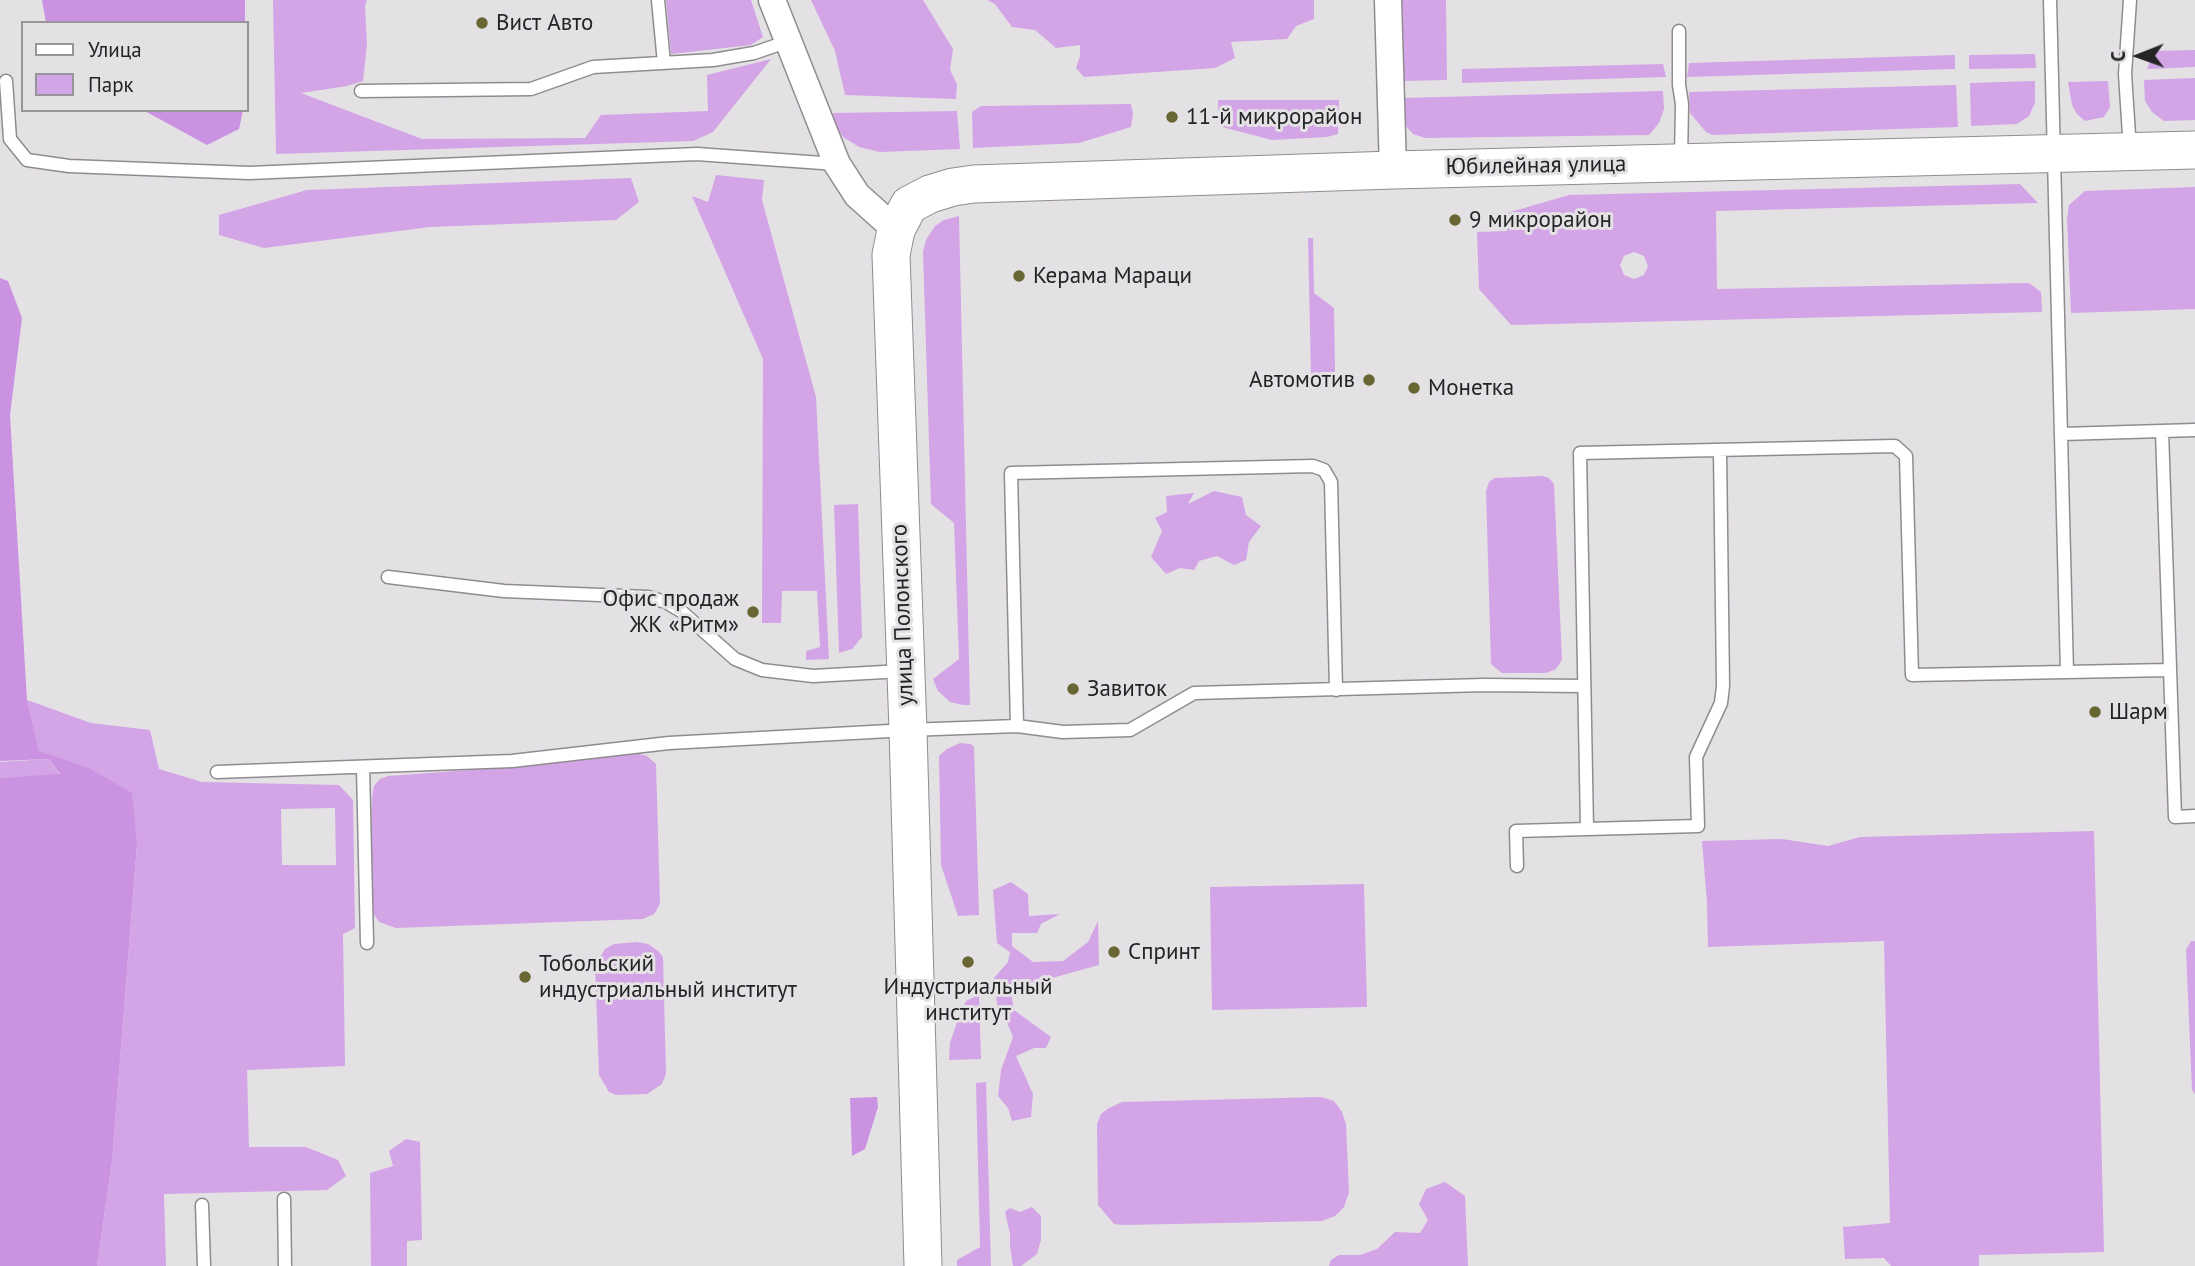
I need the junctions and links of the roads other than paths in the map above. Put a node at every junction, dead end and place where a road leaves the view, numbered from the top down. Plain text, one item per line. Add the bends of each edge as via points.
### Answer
1 (658, 0) edge
2 (772, 0) edge
3 (1388, 0) edge
4 (2050, 0) edge
5 (2130, 0) edge
6 (1679, 32) dead end
7 (789, 41) junction
8 (664, 63) junction
9 (6, 81) dead end
10 (361, 91) dead end
11 (2195, 149) edge
12 (2131, 151) junction
13 (2054, 153) junction
14 (1681, 163) junction
15 (837, 164) junction
16 (1393, 170) junction
17 (896, 230) junction
18 (2195, 430) edge
19 (2162, 431) junction
20 (2062, 434) junction
21 (1720, 450) junction
22 (388, 577) dead end
23 (2169, 670) junction
24 (905, 671) junction
25 (2067, 672) junction
26 (1583, 686) junction
27 (1336, 690) junction
28 (1017, 726) junction
29 (908, 730) junction
30 (363, 766) junction
31 (216, 772) dead end
32 (2195, 816) edge
33 (1587, 829) junction
34 (1517, 866) dead end
35 (367, 943) dead end
36 (284, 1199) dead end
37 (202, 1205) dead end
38 (204, 1266) edge
39 (285, 1266) edge
40 (923, 1266) edge

1 - 8 lane
2 - 7 street
3 - 16 street
4 - 13 lane
5 - 12 lane via 2125,74
6 - 14 lane
7 - 8 lane via 754,53
7 - 15 street
8 - 10 lane via 593,67 531,89
9 - 15 lane via 10,139 27,160 69,166 249,173 698,154
11 - 12 main road, Юбилейная улица
12 - 13 main road, Юбилейная улица
13 - 14 main road, Юбилейная улица
13 - 20 lane
14 - 16 main road, Юбилейная улица
15 - 17 street via 857,195
16 - 17 main road, Юбилейная улица via 953,187 909,205
17 - 24 main road, улица Полонского via 891,255
18 - 19 lane
19 - 20 lane
19 - 23 lane
20 - 25 lane
21 - 25 lane via 1895,446 1906,456 1912,675
21 - 26 lane via 1580,453
21 - 33 lane via 1723,686 1721,703 1696,757 1698,826
22 - 24 lane via 504,592 648,597 681,611 735,659 762,670 813,676
23 - 25 lane
23 - 32 lane via 2175,817
24 - 29 main road, улица Полонского
26 - 27 lane
26 - 33 lane
27 - 28 lane via 1194,693 1129,730 1063,732
27 - 28 lane via 1331,482 1324,470 1313,466 1012,473
28 - 29 lane
29 - 30 lane via 669,743 512,761
29 - 40 main road, улица Полонского
30 - 31 lane
30 - 35 lane
33 - 34 lane via 1516,831
36 - 39 lane
37 - 38 lane

